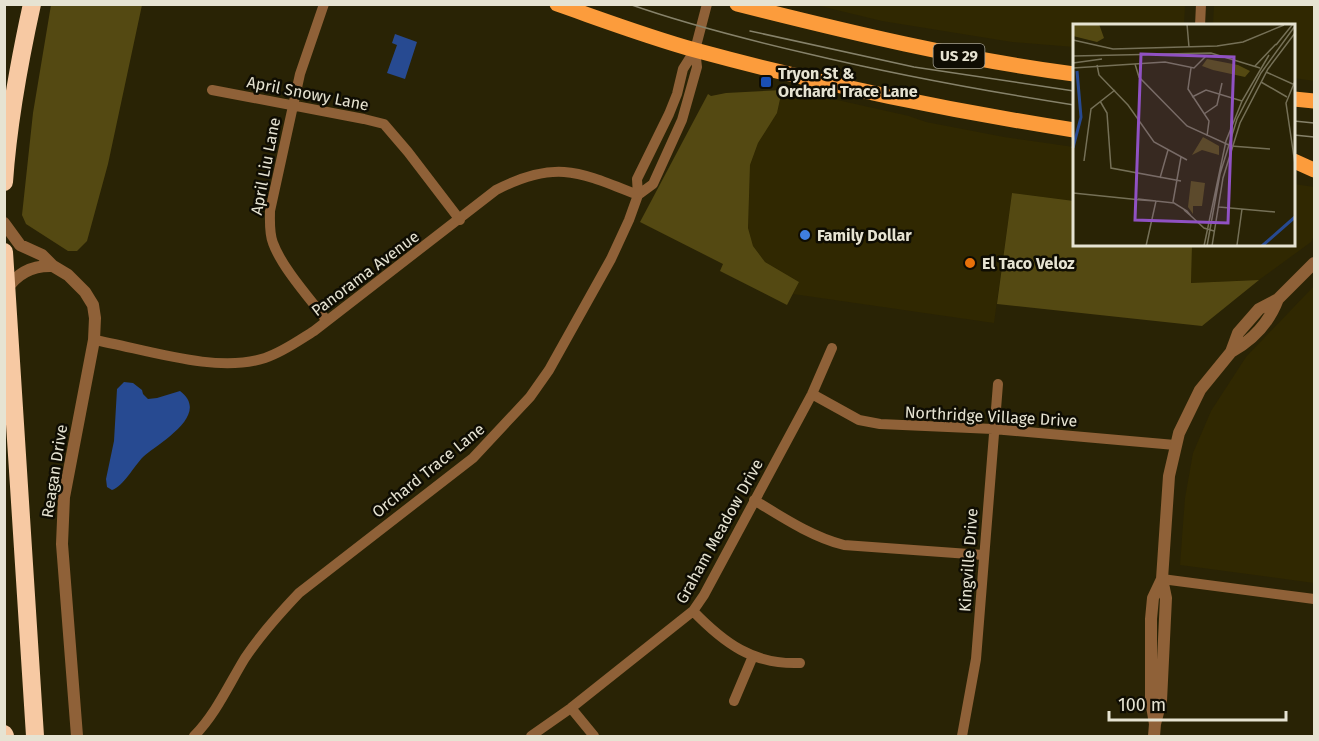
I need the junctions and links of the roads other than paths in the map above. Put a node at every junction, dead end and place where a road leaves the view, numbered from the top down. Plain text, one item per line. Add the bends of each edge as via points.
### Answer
1 (32, 4) edge
2 (324, 4) edge
3 (557, 4) edge
4 (707, 4) edge
5 (736, 4) edge
6 (1201, 4) edge
7 (1200, 24) edge
8 (694, 50) junction
9 (1073, 74) edge
10 (212, 90) dead end
11 (1295, 99) edge
12 (1314, 101) edge
13 (292, 106) junction
14 (1073, 130) edge
15 (1295, 160) edge
16 (1295, 161) edge
17 (1314, 161) edge
18 (1314, 170) edge
19 (4, 182) edge
20 (638, 195) junction
21 (460, 220) junction
22 (4, 223) edge
23 (4, 252) edge
24 (1314, 263) edge
25 (52, 266) junction
26 (6, 291) edge
27 (327, 321) junction
28 (94, 340) junction
29 (832, 348) dead end
30 (998, 384) dead end
31 (812, 394) junction
32 (993, 429) junction
33 (1175, 445) junction
34 (754, 500) junction
35 (983, 555) junction
36 (1162, 579) junction
37 (1314, 599) edge
38 (693, 611) junction
39 (753, 656) junction
40 (800, 663) dead end
41 (734, 701) dead end
42 (571, 708) junction
43 (1155, 730) edge
44 (35, 736) edge
45 (76, 736) edge
46 (194, 736) edge
47 (531, 736) edge
48 (594, 736) edge
49 (962, 736) edge

1 - 19 highway via 13,102
2 - 13 street, April Liu Lane
3 - 8 main road
4 - 8 street, Orchard Trace Lane
5 - 9 main road, US 29 via 964,57
6 - 7 street
8 - 14 main road via 865,93
8 - 20 street, Orchard Trace Lane via 637,179
8 - 20 street, Orchard Trace Lane via 697,67 682,120 653,184
10 - 13 street, April Snowy Lane
11 - 12 main road
13 - 21 street, April Snowy Lane via 384,124
13 - 27 street, April Liu Lane via 270,211 272,243
15 - 17 main road
16 - 18 main road
20 - 21 street, Panorama Avenue via 586,174 539,172 496,190
20 - 46 street, Orchard Trace Lane via 587,304 530,397 472,458 299,593 254,645
21 - 27 street, Panorama Avenue
22 - 25 street, Reagan Drive via 21,245 42,255
23 - 26 highway
24 - 33 street via 1278,299 1271,316 1246,344 1231,352 1200,390
25 - 26 street via 26,271 12,280
25 - 28 street, Reagan Drive via 68,275 93,305
26 - 44 highway
27 - 28 street, Panorama Avenue via 284,350 239,364 214,364
28 - 45 street, Reagan Drive via 62,513
29 - 31 street, Graham Meadow Drive
30 - 32 street, Kingville Drive
31 - 32 street, Northridge Village Drive via 868,423
31 - 34 street, Graham Meadow Drive
32 - 33 street, Northridge Village Drive
32 - 35 street, Kingville Drive
33 - 36 street
34 - 35 street via 785,519 844,545
34 - 38 street, Graham Meadow Drive
35 - 49 street, Kingville Drive via 976,659
36 - 37 street
36 - 43 street via 1166,598 1161,701
38 - 39 street via 723,640
38 - 42 street, Graham Meadow Drive
39 - 40 street via 772,663
39 - 41 street
42 - 47 street, Graham Meadow Drive
42 - 48 street

